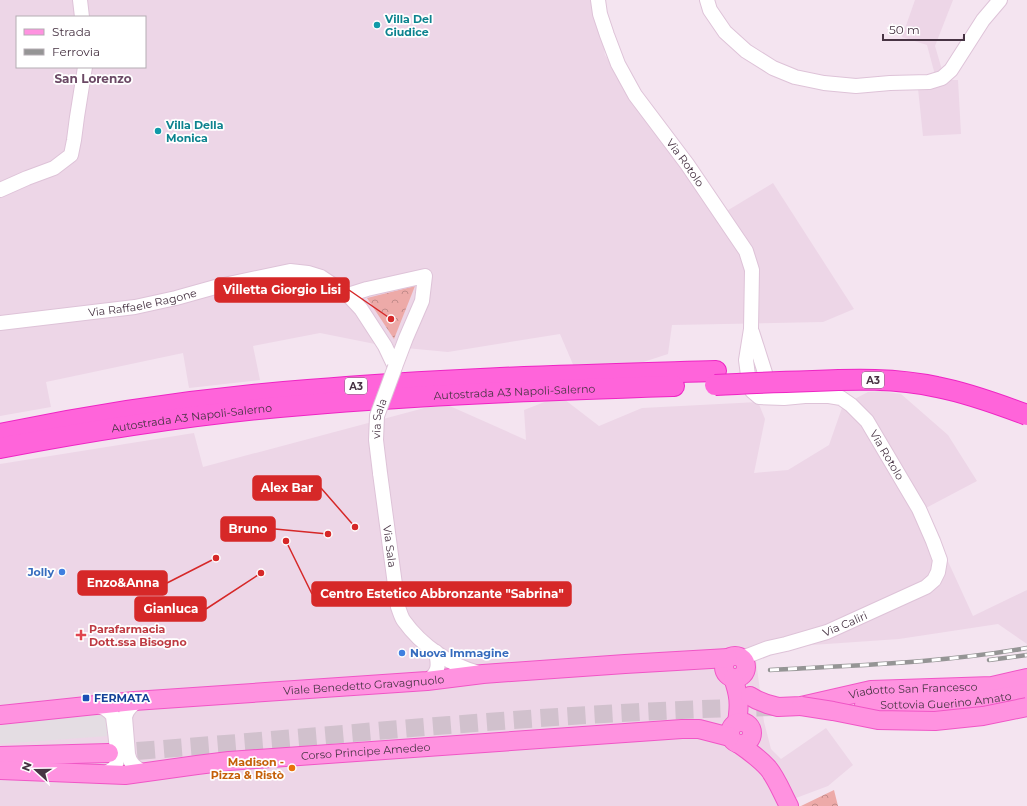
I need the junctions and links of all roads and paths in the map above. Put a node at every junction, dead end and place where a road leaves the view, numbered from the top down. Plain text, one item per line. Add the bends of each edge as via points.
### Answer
1 (80, 0) edge
2 (598, 0) edge
3 (707, 0) edge
4 (1000, 0) edge
5 (82, 16) edge
6 (84, 68) edge
7 (0, 190) edge
8 (348, 295) junction
9 (0, 323) edge
10 (751, 329) junction
11 (395, 368) junction
12 (715, 378) junction
13 (784, 398) junction
14 (1027, 400) edge
15 (1027, 415) edge
16 (0, 434) edge
17 (0, 448) edge
18 (380, 473) joint
19 (938, 572) joint
20 (436, 652) junction
21 (737, 666) junction
22 (483, 674) junction
23 (1027, 678) edge
24 (427, 681) junction
25 (1027, 693) edge
26 (750, 696) junction
27 (141, 700) junction
28 (94, 705) junction
29 (864, 705) dead end
30 (801, 706) junction
31 (778, 707) junction
32 (1027, 707) edge
33 (0, 715) edge
34 (742, 734) junction
35 (109, 753) tunnel mouth
36 (0, 756) edge
37 (0, 770) edge
38 (142, 772) junction
39 (104, 774) junction
40 (789, 806) edge

1 - 5 street
2 - 10 street, Via Rotolo via 606,35 618,64 635,94 687,164 746,251 752,270
3 - 4 street via 710,10 725,32 746,51 773,68 795,77 856,86 890,82 929,82 942,78 951,70 983,20
6 - 7 street via 71,155 54,168
8 - 9 street, Via Raffaele Ragone via 321,277 290,271 135,307
8 - 11 street, Via Raffaele Ragone via 361,309 385,346
8 - 11 street via 425,276 422,301
10 - 13 street, Via Rotolo via 766,376 773,389
10 - 13 street, Via Rotolo via 746,360 752,391 759,397
11 - 18 street, via Sala, bridge via 377,416 376,440
12 - 14 highway, Autostrada A3 Napoli-Salerno / A3 via 830,367 906,368 970,381
12 - 15 highway, Autostrada A3 Napoli-Salerno / A3, bridge via 911,382 968,394
12 - 16 highway, Autostrada A3 Napoli-Salerno / A3 via 455,380 308,390 189,402
12 - 17 highway, Autostrada A3 Napoli-Salerno / A3 via 302,405 136,425
13 - 19 street, Via Rotolo via 841,398 866,421 919,509 940,560
18 - 20 street, Via Sala via 398,607 403,620 413,632
19 - 21 street, Via Caliri via 926,587 827,632 768,648
20 - 22 street, Via Sala via 454,664
20 - 24 street via 437,669
21 - 22 main road, Viale Benedetto Gravagnuolo via 632,664
21 - 26 main road
21 - 34 main road
22 - 24 main road, Viale Benedetto Gravagnuolo
23 - 30 main road, Viadotto San Francesco via 992,686 871,690
24 - 27 main road, Viale Benedetto Gravagnuolo
25 - 29 main road, Sottovia Guerino Amato via 947,704
26 - 31 main road, Viadotto San Francesco
26 - 34 main road via 752,713
27 - 28 main road, Viale Benedetto Gravagnuolo
27 - 38 street via 129,708 125,717 128,754 133,766
28 - 33 main road, Viale Benedetto Gravagnuolo
28 - 39 street via 104,707 113,716 118,758 112,770
30 - 31 main road, Viadotto San Francesco
30 - 32 main road, Viadotto San Francesco, bridge via 878,720 935,721 983,716
31 - 34 main road
34 - 38 main road, Corso Principe Amedeo via 682,729 229,761
34 - 40 main road, Corso Principe Amedeo via 769,769
35 - 36 main road
37 - 39 main road, Corso Principe Amedeo
38 - 39 main road, Corso Principe Amedeo via 125,775

